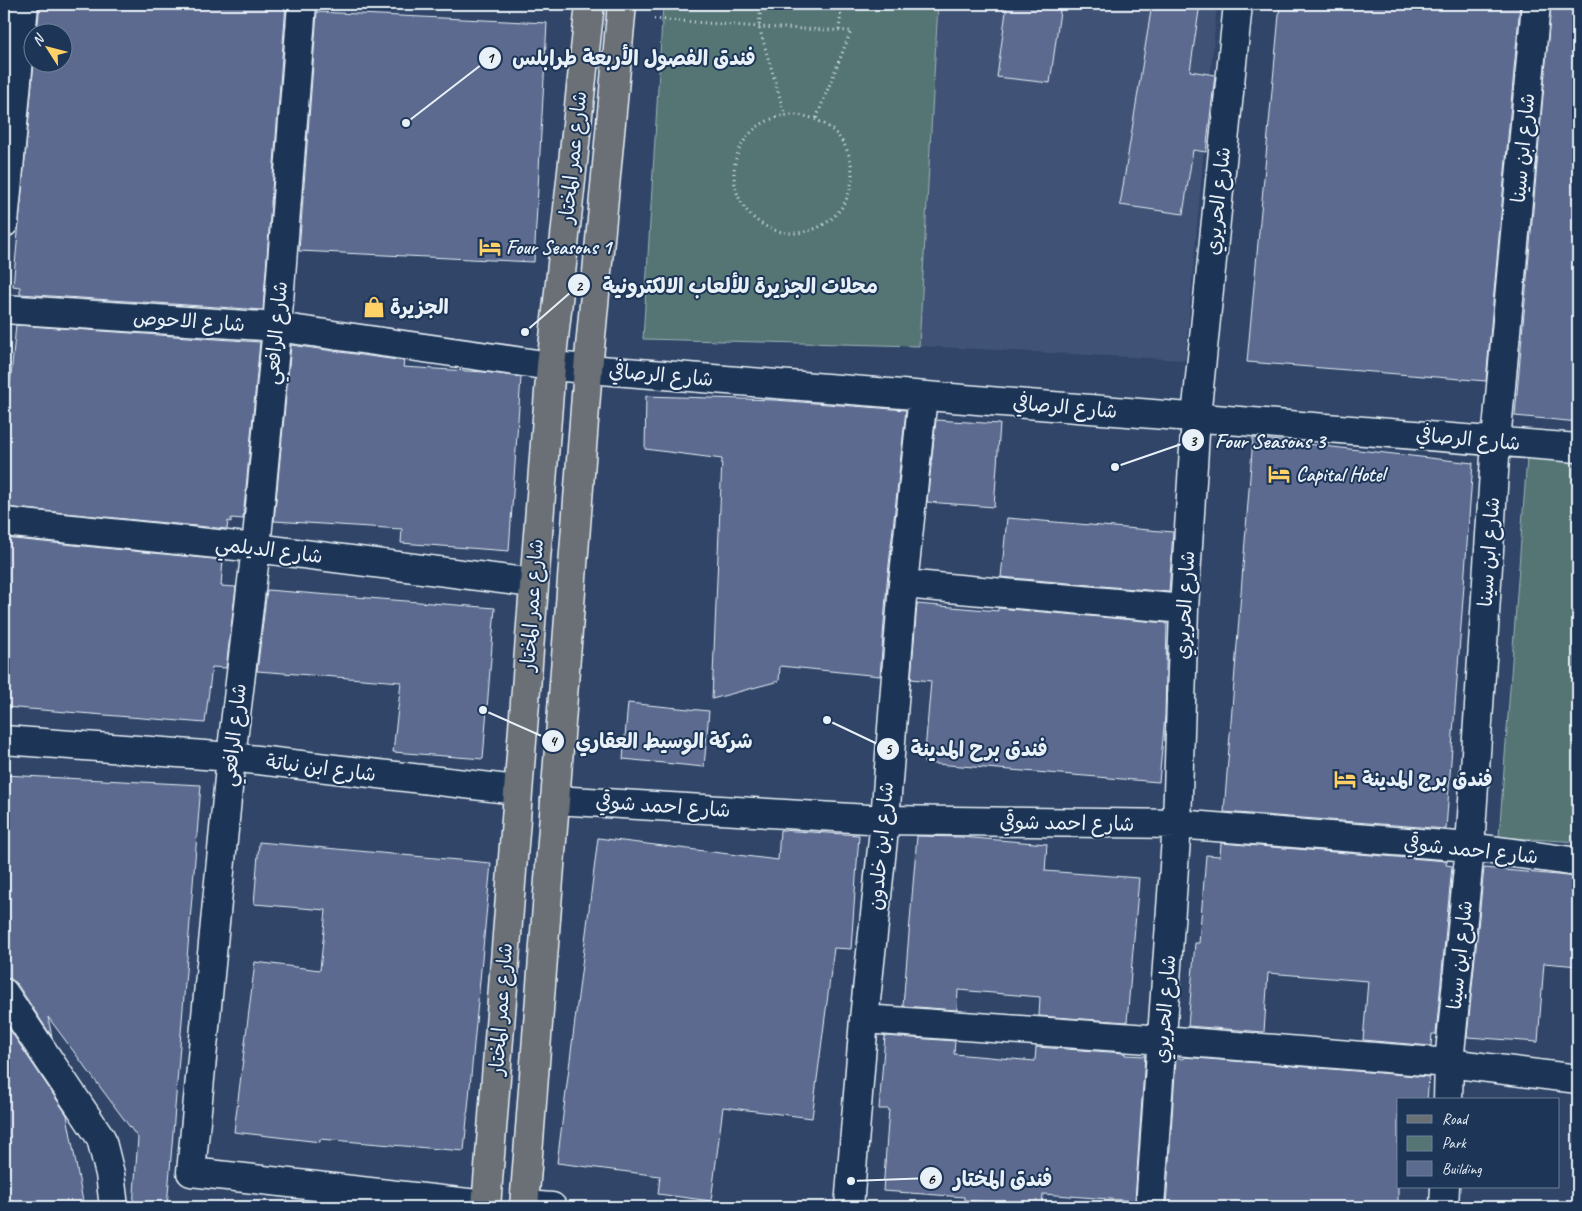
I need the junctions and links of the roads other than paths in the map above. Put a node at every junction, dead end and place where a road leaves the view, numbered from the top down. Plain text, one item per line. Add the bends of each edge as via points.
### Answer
1 (24, 4) edge
2 (302, 4) edge
3 (590, 4) edge
4 (1238, 4) edge
5 (1536, 4) edge
6 (622, 10) edge
7 (4, 223) edge
8 (4, 309) edge
9 (278, 327) junction
10 (551, 366) junction
11 (588, 369) junction
12 (923, 396) junction
13 (1196, 418) junction
14 (1496, 441) junction
15 (1578, 448) edge
16 (4, 522) edge
17 (256, 548) junction
18 (533, 583) junction
19 (903, 584) junction
20 (1184, 608) junction
21 (4, 740) edge
22 (231, 757) junction
23 (517, 790) junction
24 (555, 800) junction
25 (885, 820) junction
26 (1177, 824) junction
27 (1470, 847) junction
28 (1578, 862) edge
29 (4, 993) edge
30 (864, 1019) junction
31 (1163, 1040) junction
32 (1449, 1063) junction
33 (1578, 1079) edge
34 (1448, 1098) edge
35 (1445, 1188) edge
36 (486, 1206) edge
37 (524, 1206) edge
38 (114, 1207) edge
39 (552, 1207) edge
40 (849, 1207) edge
41 (1150, 1207) edge
42 (1444, 1207) edge

1 - 7 street
2 - 9 street, شارع الرافعي
3 - 10 main road, شارع عمر المختار
4 - 13 street, شارع الحريري
5 - 14 street, شارع ابن سينا
6 - 11 main road, شارع عمر المختار
8 - 9 street, شارع الاحوص
9 - 10 street, شارع الاحوص
9 - 17 street, شارع الرافعي
10 - 11 street, شارع الرصافي
10 - 18 main road, شارع عمر المختار
11 - 12 street, شارع الرصافي
11 - 24 main road, شارع عمر المختار
12 - 13 street, شارع الرصافي
12 - 19 street, شارع ابن خلدون
13 - 14 street, شارع الرصافي
13 - 20 street, شارع الحريري
14 - 15 street, شارع الرصافي
14 - 27 street, شارع ابن سينا
16 - 17 street, شارع الديلمي
17 - 18 street, شارع الديلمي
17 - 22 street, شارع الرافعي
18 - 23 main road, شارع عمر المختار
19 - 20 street
19 - 25 street, شارع ابن خلدون
20 - 26 street, شارع الحريري
21 - 22 street, شارع ابن نباتة
22 - 23 street, شارع ابن نباتة
22 - 36 street, شارع الرافعي via 191,1172
23 - 36 main road, شارع عمر المختار
24 - 25 street, شارع احمد شوقي
24 - 37 main road, شارع عمر المختار
25 - 26 street, شارع احمد شوقي
25 - 30 street, شارع ابن خلدون
26 - 27 street, شارع احمد شوقي
26 - 31 street, شارع الحريري
27 - 28 street, شارع احمد شوقي
27 - 32 street, شارع ابن سينا
29 - 38 street via 101,1138
30 - 31 street
30 - 40 street, شارع ابن خلدون
31 - 32 street
31 - 41 street, شارع الحريري
32 - 33 street
32 - 34 street, شارع ابن سينا
35 - 42 street
37 - 39 street

